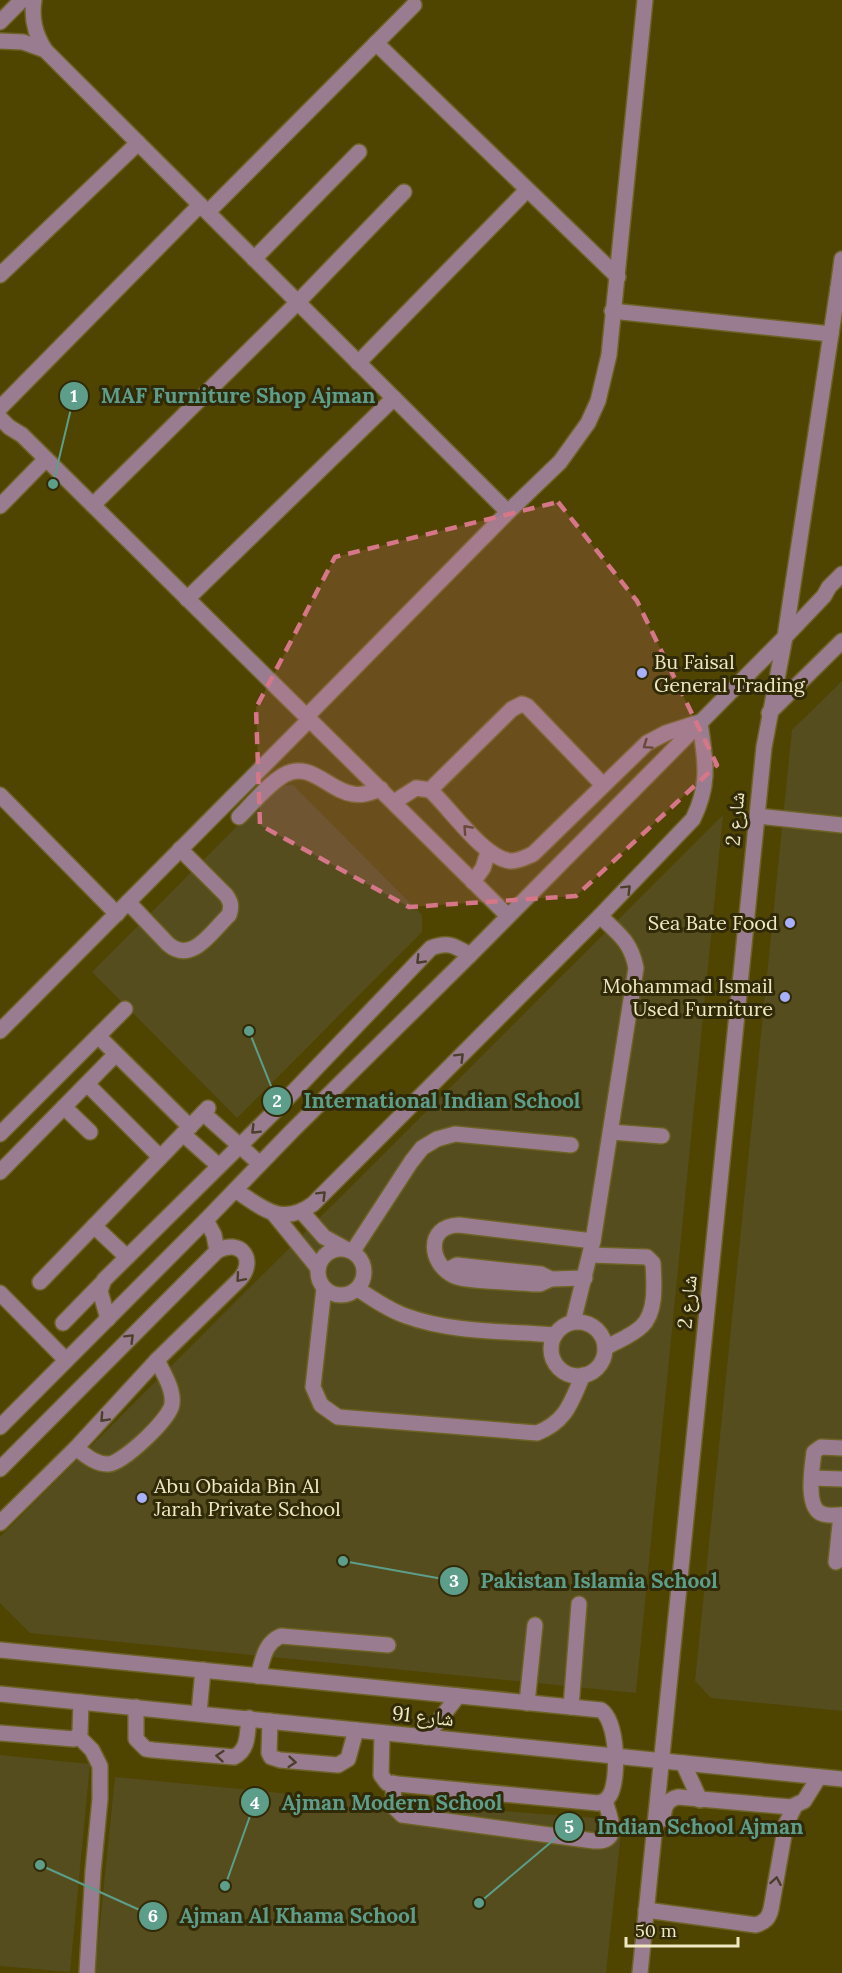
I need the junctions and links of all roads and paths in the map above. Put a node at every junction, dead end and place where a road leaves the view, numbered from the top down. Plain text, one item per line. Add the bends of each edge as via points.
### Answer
1 (22, 0) edge
2 (34, 0) edge
3 (645, 0) edge
4 (414, 5) dead end
5 (0, 22) edge
6 (0, 41) edge
7 (376, 43) junction
8 (45, 50) junction
9 (138, 143) junction
10 (359, 152) dead end
11 (527, 190) junction
12 (404, 192) dead end
13 (204, 209) junction
14 (254, 259) junction
15 (842, 259) edge
16 (0, 275) edge
17 (618, 277) junction
18 (840, 288) edge
19 (298, 302) junction
20 (612, 311) junction
21 (831, 334) junction
22 (358, 363) junction
23 (394, 398) junction
24 (0, 410) edge
25 (46, 459) junction
26 (0, 506) edge
27 (93, 506) junction
28 (508, 512) junction
29 (842, 574) edge
30 (842, 585) edge
31 (824, 596) junction
32 (187, 599) junction
33 (785, 637) junction
34 (842, 641) edge
35 (769, 713) junction
36 (309, 718) junction
37 (700, 722) junction
38 (603, 784) junction
39 (381, 789) junction
40 (430, 790) junction
41 (0, 795) edge
42 (394, 802) junction
43 (757, 816) junction
44 (239, 817) dead end
45 (842, 825) edge
46 (180, 849) junction
47 (488, 852) junction
48 (533, 854) junction
49 (542, 881) junction
50 (473, 882) junction
51 (128, 902) junction
52 (117, 914) junction
53 (508, 916) junction
54 (600, 916) junction
55 (470, 955) junction
56 (125, 1009) dead end
57 (0, 1031) edge
58 (98, 1036) junction
59 (116, 1054) junction
60 (87, 1084) junction
61 (64, 1107) junction
62 (276, 1110) junction
63 (186, 1131) junction
64 (292, 1131) junction
65 (611, 1131) junction
66 (90, 1132) dead end
67 (0, 1134) edge
68 (662, 1136) dead end
69 (571, 1145) dead end
70 (239, 1146) junction
71 (160, 1157) junction
72 (260, 1164) junction
73 (219, 1166) junction
74 (0, 1172) edge
75 (235, 1190) junction
76 (302, 1212) junction
77 (274, 1214) junction
78 (206, 1220) junction
79 (94, 1226) junction
80 (592, 1248) junction
81 (349, 1250) junction
82 (217, 1251) junction
83 (127, 1257) junction
84 (318, 1268) junction
85 (585, 1278) junction
86 (40, 1282) dead end
87 (101, 1284) junction
88 (324, 1288) junction
89 (358, 1289) junction
90 (0, 1293) edge
91 (108, 1319) junction
92 (573, 1322) junction
93 (63, 1323) dead end
94 (555, 1335) junction
95 (605, 1348) junction
96 (66, 1360) junction
97 (157, 1360) junction
98 (583, 1375) junction
99 (0, 1427) edge
100 (76, 1448) junction
101 (842, 1448) edge
102 (0, 1469) edge
103 (842, 1471) edge
104 (813, 1474) junction
105 (842, 1479) edge
106 (842, 1515) edge
107 (0, 1523) edge
108 (836, 1562) dead end
109 (579, 1605) dead end
110 (535, 1625) dead end
111 (388, 1645) dead end
112 (0, 1650) edge
113 (203, 1670) junction
114 (258, 1676) junction
115 (0, 1694) edge
116 (458, 1696) junction
117 (81, 1702) junction
118 (526, 1703) junction
119 (136, 1707) junction
120 (571, 1707) junction
121 (199, 1713) junction
122 (249, 1718) junction
123 (270, 1721) junction
124 (356, 1730) junction
125 (0, 1733) edge
126 (382, 1733) junction
127 (78, 1737) junction
128 (426, 1737) junction
129 (616, 1757) junction
130 (662, 1761) junction
131 (683, 1763) junction
132 (819, 1777) junction
133 (842, 1779) edge
134 (393, 1783) junction
135 (700, 1800) junction
136 (605, 1801) junction
137 (795, 1806) junction
138 (650, 1911) junction
139 (87, 1973) edge
140 (640, 1973) edge

1 - 5 street
2 - 8 street via 36,33
3 - 17 street
4 - 7 street
6 - 8 street via 13,40
7 - 11 street
7 - 13 street
8 - 9 street
9 - 13 street
9 - 16 street
10 - 14 street
11 - 17 street
11 - 22 street
12 - 19 street
13 - 14 street
13 - 24 street
14 - 19 street
15 - 18 street, شارع 2
17 - 20 street
18 - 21 street, شارع 2
19 - 22 street
19 - 27 street
20 - 21 street
20 - 28 street via 605,378 588,423 560,462
21 - 33 street, شارع 2
22 - 23 street
23 - 28 street
23 - 32 street
24 - 25 street via 9,427
25 - 26 street
25 - 27 street
27 - 32 street
28 - 36 street
29 - 31 street
30 - 31 street
31 - 33 street
32 - 36 street
33 - 35 street, شارع 2
33 - 37 street
34 - 35 street
35 - 43 street, شارع 2
36 - 39 street
36 - 46 street
37 -> 38 street via 647,743
37 - 49 street
54 -> 37 street via 693,819 706,780
38 - 40 street via 522,704 512,709
38 - 48 street
39 - 42 street
39 - 44 street via 355,795 308,772 297,771 276,781
40 - 42 street via 416,788
47 -> 40 street
41 - 52 street
42 - 50 street
43 - 45 street
43 - 130 street, شارع 2
46 - 51 street
46 - 51 street via 226,895 230,901 229,915 193,950 184,952 168,944
47 - 48 street via 511,861
47 - 50 street
48 - 49 street
49 - 53 street
50 - 53 street
51 - 52 street
52 - 57 street
53 - 55 street
54 - 65 street via 627,941 636,968
76 -> 54 street
55 -> 62 street via 452,945 431,948
55 - 64 street
56 - 58 street
58 - 59 street
58 - 67 street
59 - 60 street
59 - 63 street
60 - 61 street
60 - 71 street
61 - 66 street
61 - 74 street
62 - 64 street
62 -> 70 street
63 - 70 street via 206,1111
63 - 71 street
63 - 73 street
64 - 72 street
65 - 68 street
65 - 80 street
69 - 81 street via 455,1134 438,1139 422,1148
70 - 72 street
70 - 73 street
71 - 79 street
72 - 75 street
73 - 83 street
75 - 77 street
75 - 78 street
76 - 77 street
76 - 81 street via 324,1237
77 - 84 street
78 - 82 street
78 - 91 street
79 - 83 street
79 - 86 street
80 - 85 street
80 - 85 street via 451,1225 435,1241 435,1257 456,1277 540,1284 551,1278
80 - 95 street via 647,1257 653,1263 652,1303 647,1321
81 - 84 street via 331,1251
81 - 89 street via 364,1269
82 -> 97 street via 226,1246 236,1247 248,1262 246,1272
102 -> 82 street
83 - 87 street
84 - 88 street
85 - 92 street
87 - 91 street
87 - 93 street
88 - 89 street via 345,1295
88 - 98 street via 313,1387 321,1405 338,1417 537,1433 563,1417
89 - 94 street via 405,1316 431,1324
90 - 96 street
91 - 96 street
92 - 94 street
92 - 95 street via 595,1328
94 - 98 street via 552,1350 556,1364 568,1374
95 - 98 street via 597,1368
96 - 99 street
97 -> 100 street
97 - 100 street via 172,1394 168,1416 117,1461 99,1463
100 - 107 street
101 - 104 street via 817,1449
103 - 104 street
104 - 105 street
104 - 106 street via 811,1496 816,1510
106 - 108 street
109 - 120 street
110 - 118 street
111 - 114 street via 281,1636 268,1645
112 - 113 street
113 - 114 street
113 - 121 street
114 - 116 street
115 - 117 street, شارع 91
116 - 118 street
116 - 128 street
117 - 119 street, شارع 91
117 - 127 street
118 - 120 street
119 - 121 street, شارع 91
122 -> 119 street via 245,1748 234,1757 153,1750 136,1739
120 - 129 street via 607,1714
121 - 122 street, شارع 91
122 - 123 street, شارع 91
123 - 124 street, شارع 91
123 -> 124 street via 269,1753 280,1760 338,1765 348,1759
124 - 126 street, شارع 91
125 - 127 street
126 - 128 street, شارع 91
126 - 134 street via 381,1775 387,1783
127 - 139 street via 92,1750 100,1766
128 - 129 street, شارع 91
129 - 130 street, شارع 91
129 - 136 street via 610,1795
130 - 131 street, شارع 91
130 - 138 street, شارع 2
131 - 132 street, شارع 91
131 - 135 street
132 - 133 street, شارع 91
132 - 137 street via 804,1801
134 - 136 street via 591,1803
134 - 136 street via 394,1807 402,1815 602,1842 612,1830
135 - 137 street
135 - 138 street via 678,1797 666,1804
138 -> 137 street via 756,1925 764,1922 771,1909 786,1824
138 - 140 street, شارع 2

